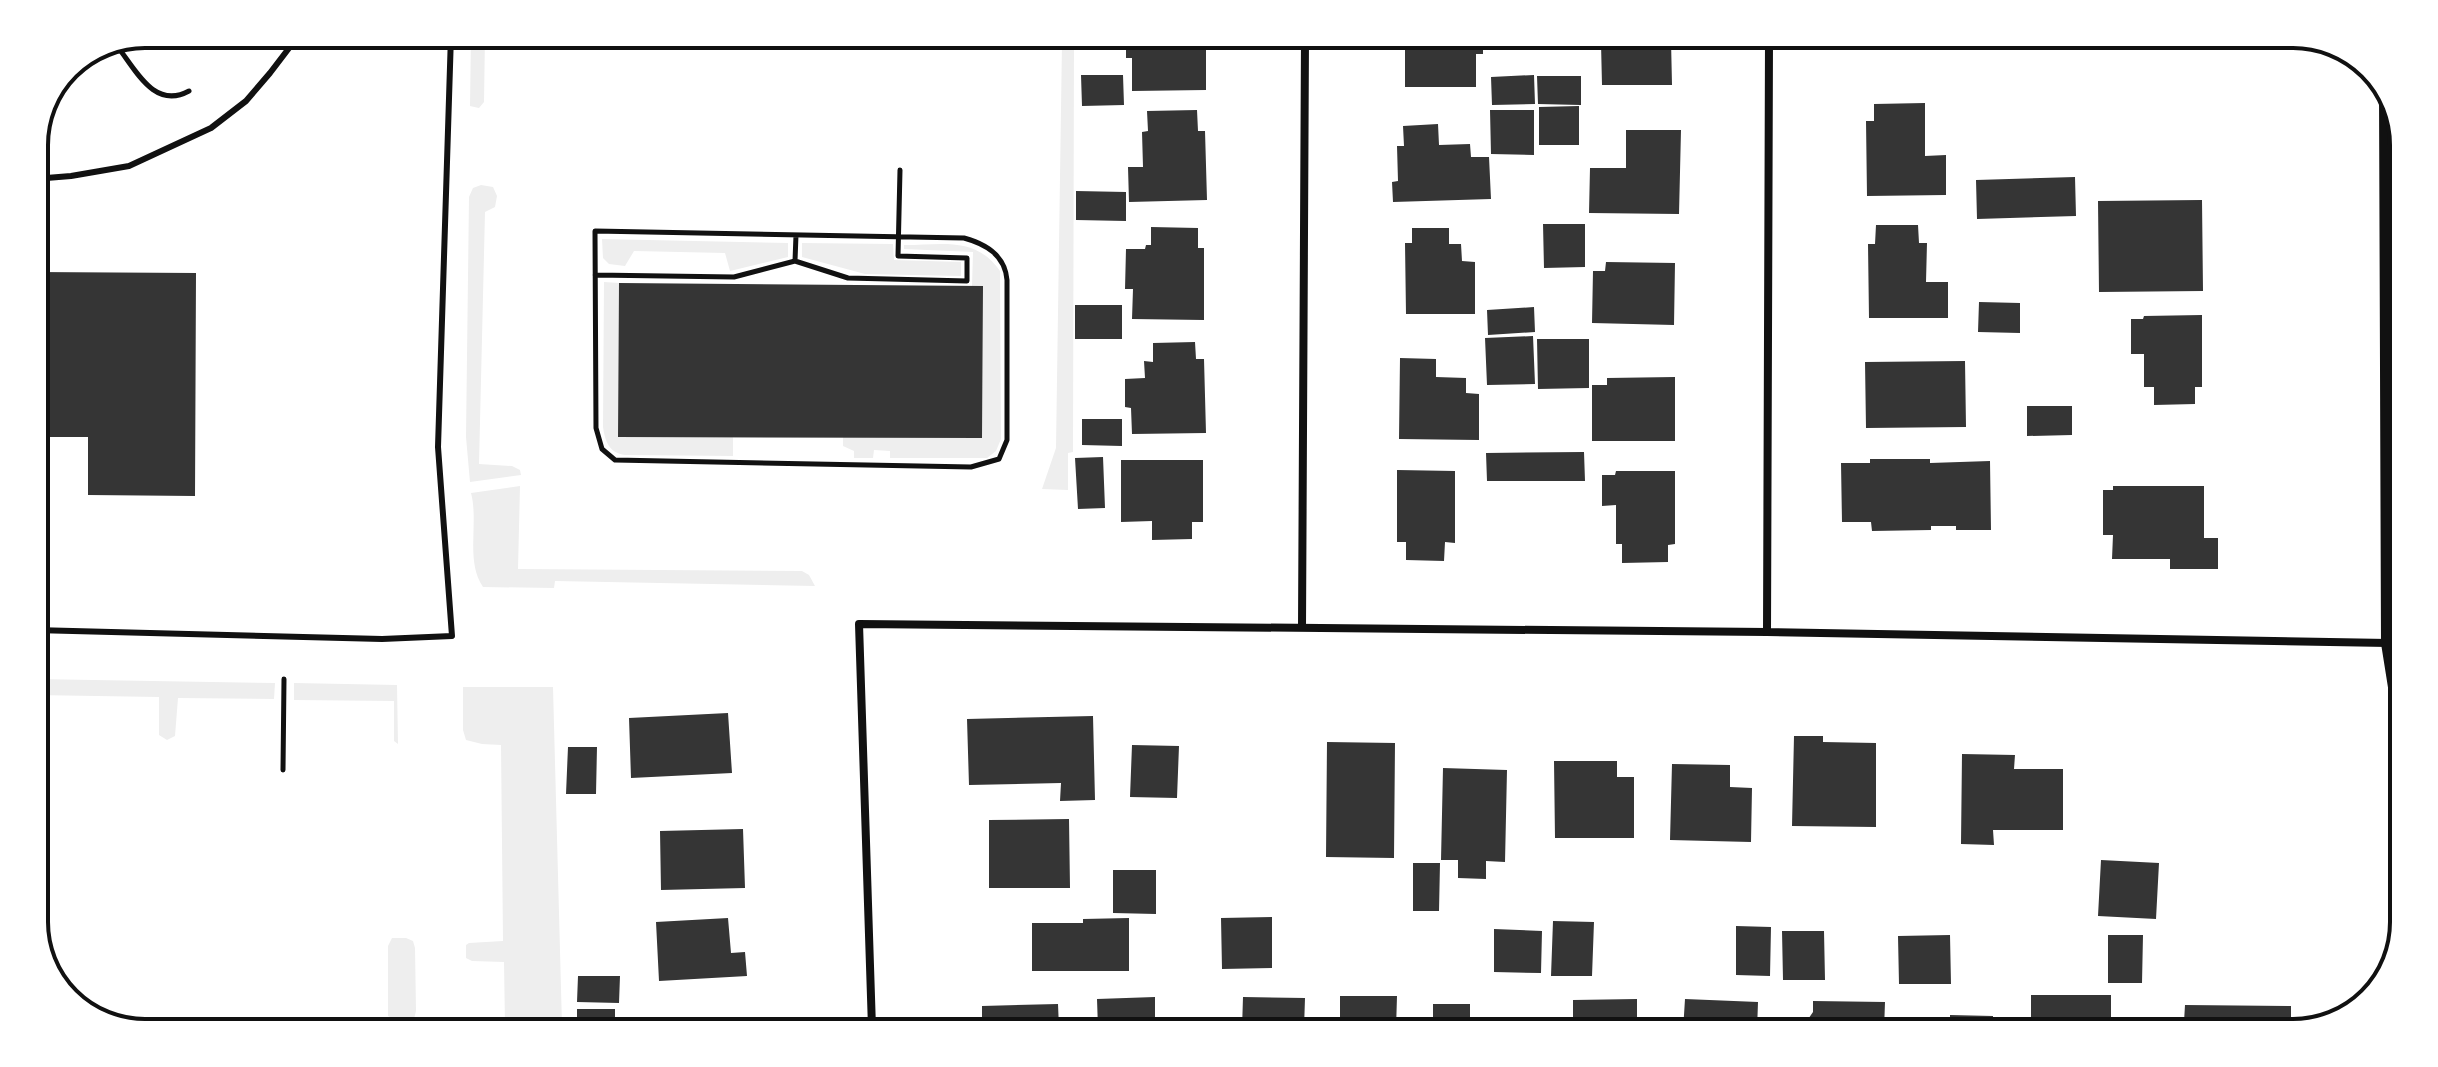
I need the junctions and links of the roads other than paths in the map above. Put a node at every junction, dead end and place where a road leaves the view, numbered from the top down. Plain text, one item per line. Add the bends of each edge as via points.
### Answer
1 (289, 48) edge
2 (451, 48) edge
3 (1305, 48) edge
4 (1769, 48) edge
5 (2386, 118) edge
6 (48, 178) edge
7 (2385, 244) junction
8 (2390, 244) edge
9 (1302, 627) junction
10 (48, 630) edge
11 (1767, 632) junction
12 (2388, 643) junction
13 (2390, 656) edge
14 (872, 1019) edge

1 - 6 lane via 246,101 211,128 129,166
2 - 10 lane via 438,447 452,636
3 - 9 street
4 - 11 street
5 - 7 street
7 - 8 street
7 - 12 street
9 - 11 street
9 - 14 street via 859,624
11 - 12 street
12 - 13 street

